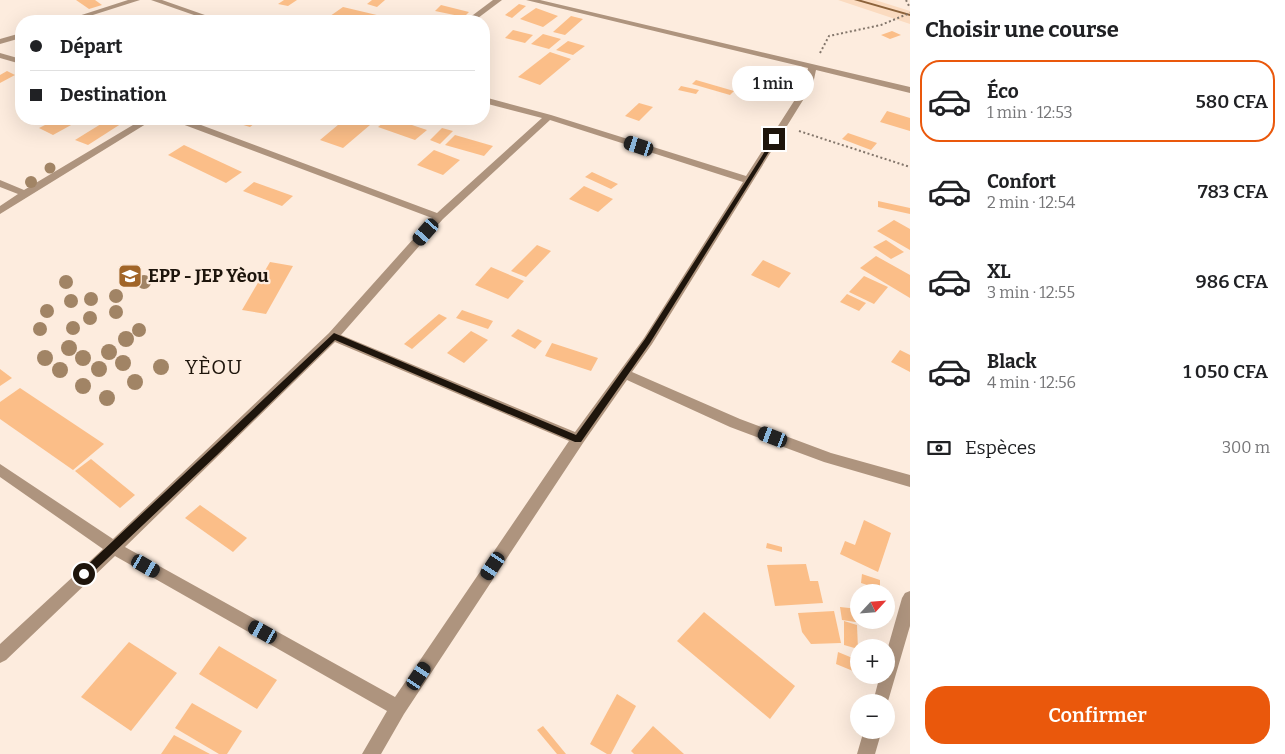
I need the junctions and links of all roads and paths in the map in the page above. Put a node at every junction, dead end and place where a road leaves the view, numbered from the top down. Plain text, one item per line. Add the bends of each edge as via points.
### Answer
1 (136, 0) edge
2 (155, 0) edge
3 (498, 0) edge
4 (530, 0) edge
5 (906, 0) edge
6 (910, 8) edge
7 (910, 12) edge
8 (87, 15) edge
9 (200, 15) edge
10 (477, 15) edge
11 (15, 37) edge
12 (0, 42) edge
13 (0, 55) edge
14 (15, 60) edge
15 (813, 66) junction
16 (910, 90) edge
17 (490, 102) edge
18 (548, 117) junction
19 (139, 125) edge
20 (193, 125) edge
21 (782, 125) junction
22 (910, 167) edge
23 (748, 180) junction
24 (0, 183) edge
25 (25, 194) junction
26 (0, 211) edge
27 (439, 217) junction
28 (334, 336) junction
29 (626, 374) junction
30 (578, 439) junction
31 (0, 470) edge
32 (910, 481) edge
33 (112, 547) junction
34 (910, 598) edge
35 (0, 655) edge
36 (883, 694) edge
37 (398, 708) junction
38 (870, 739) edge
39 (371, 754) edge
40 (866, 754) edge

1 - 8 street
2 - 9 street
3 - 10 street
4 - 15 street
5 - 6 path
7 - 15 path via 901,19 877,27 851,29 829,36
11 - 12 street
13 - 14 street
15 - 16 street
15 - 21 street via 809,84
17 - 18 street
18 - 23 street
18 - 27 street
19 - 25 street
20 - 27 street
21 - 22 path
21 - 23 street
23 - 29 street
24 - 25 street
25 - 26 street
27 - 28 street
28 - 30 street
28 - 33 street
29 - 30 street
29 - 32 street via 736,423 829,458
30 - 37 street
31 - 33 street
33 - 35 street
33 - 37 street
34 - 36 street
37 - 39 street
38 - 40 street

